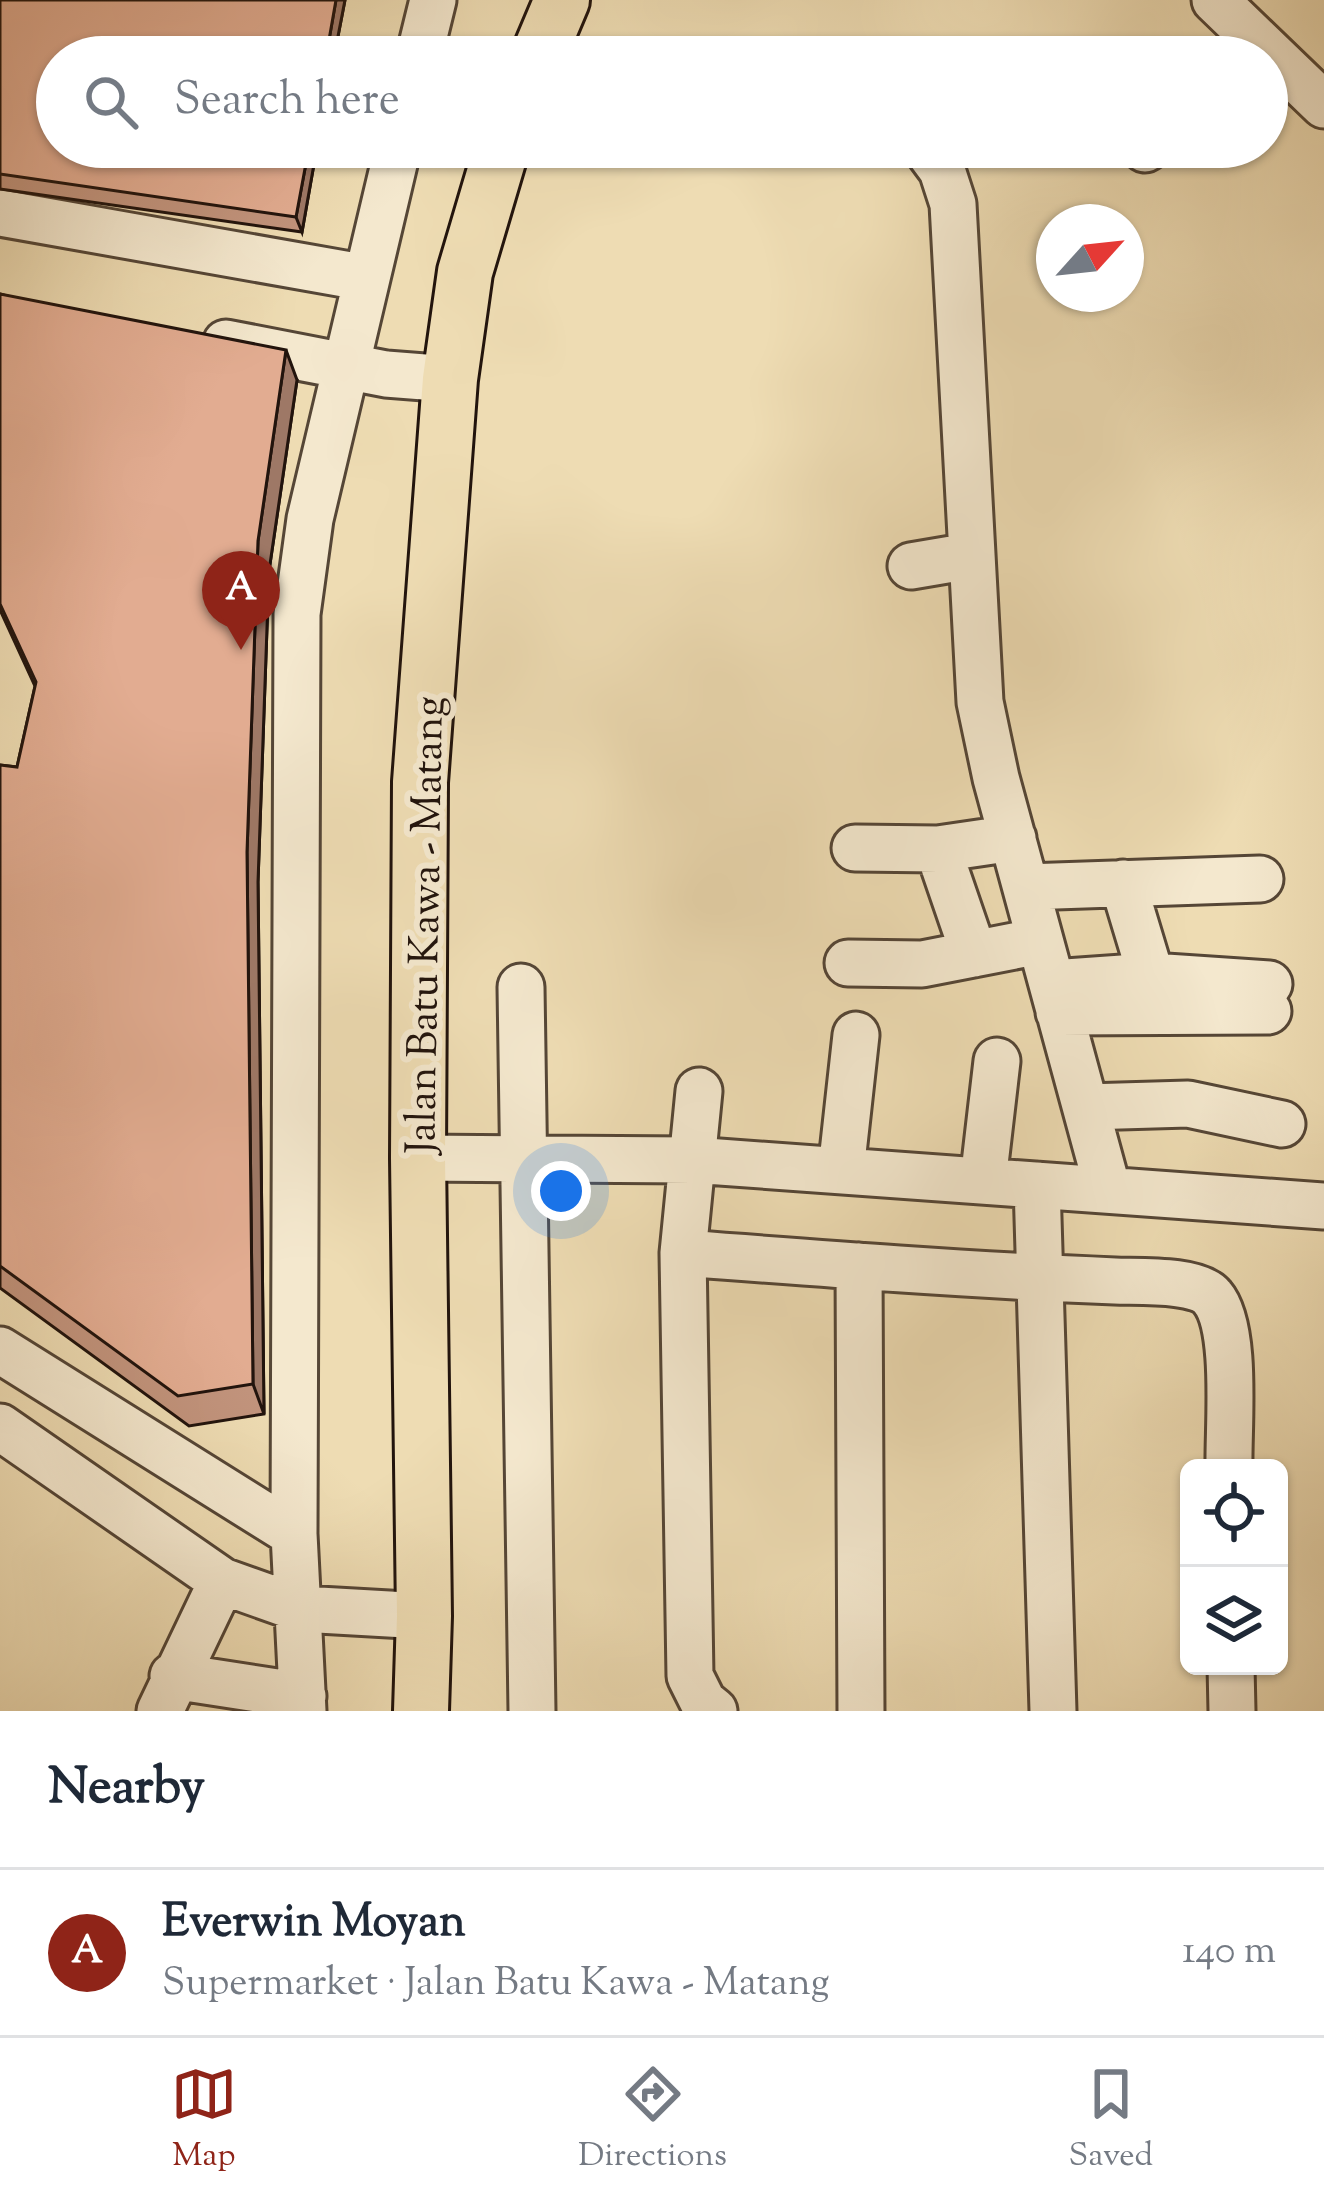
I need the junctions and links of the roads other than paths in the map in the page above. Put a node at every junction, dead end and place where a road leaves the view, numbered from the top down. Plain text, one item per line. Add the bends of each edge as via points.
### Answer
1 (433, 0) edge
2 (562, 0) edge
3 (1215, 0) edge
4 (424, 36) edge
5 (553, 36) edge
6 (1245, 36) edge
7 (1288, 76) edge
8 (1324, 105) edge
9 (393, 168) edge
10 (496, 168) edge
11 (941, 168) edge
12 (0, 213) edge
13 (367, 278) junction
14 (194, 337) edge
15 (344, 365) junction
16 (450, 379) junction
17 (970, 556) junction
18 (910, 566) dead end
19 (1013, 838) junction
20 (855, 848) dead end
21 (938, 849) junction
22 (1260, 879) dead end
23 (1123, 883) junction
24 (1026, 887) junction
25 (974, 954) junction
26 (848, 963) dead end
27 (1151, 976) junction
28 (1050, 979) junction
29 (521, 987) dead end
30 (856, 1035) dead end
31 (997, 1061) dead end
32 (699, 1091) dead end
33 (1085, 1107) junction
34 (1282, 1124) dead end
35 (418, 1158) junction
36 (525, 1159) junction
37 (692, 1160) junction
38 (841, 1171) junction
39 (983, 1181) junction
40 (1037, 1185) junction
41 (1108, 1190) junction
42 (1324, 1206) edge
43 (683, 1252) junction
44 (859, 1266) junction
45 (1040, 1278) junction
46 (0, 1350) edge
47 (0, 1427) edge
48 (1229, 1459) edge
49 (294, 1534) junction
50 (222, 1581) junction
51 (301, 1609) junction
52 (424, 1616) junction
53 (1231, 1675) edge
54 (166, 1694) edge
55 (303, 1704) edge
56 (421, 1711) edge
57 (532, 1711) edge
58 (714, 1711) edge
59 (861, 1711) edge
60 (1053, 1711) edge
61 (1232, 1711) edge

1 - 4 street
2 - 5 main road
3 - 6 street
7 - 8 street
9 - 13 street
10 - 16 main road, Jalan Batu Kawa - Matang via 465,272
11 - 17 street via 953,204
12 - 13 street
13 - 15 street
14 - 15 street
15 - 16 street
15 - 49 street via 297,614
16 - 35 main road, Jalan Batu Kawa - Matang via 420,782
17 - 18 street
17 - 19 street via 980,702
19 - 21 street
19 - 24 street
20 - 21 street
21 - 25 street
22 - 23 street
23 - 24 street
23 - 27 street
24 - 28 street
25 - 26 street via 922,964
25 - 28 street
27 - 28 street
27 - 28 street via 1268,998
28 - 33 street
29 - 36 street
30 - 38 street
31 - 39 street
32 - 37 street
33 - 34 street via 1188,1104
33 - 41 street
35 - 36 street
35 - 52 main road, Jalan Batu Kawa - Matang
36 - 37 street
36 - 57 street
37 - 38 street
37 - 43 street
38 - 39 street
39 - 40 street
40 - 41 street
40 - 45 street
41 - 42 street
43 - 44 street
43 - 58 street via 690,1676
44 - 45 street
44 - 59 street
45 - 48 street via 1207,1290 1226,1324
45 - 60 street
46 - 49 street
47 - 50 street
49 - 51 street
50 - 51 street
50 - 54 street
51 - 52 street
51 - 55 street
52 - 56 main road, Jalan Batu Kawa - Matang
53 - 61 street
54 - 55 street

